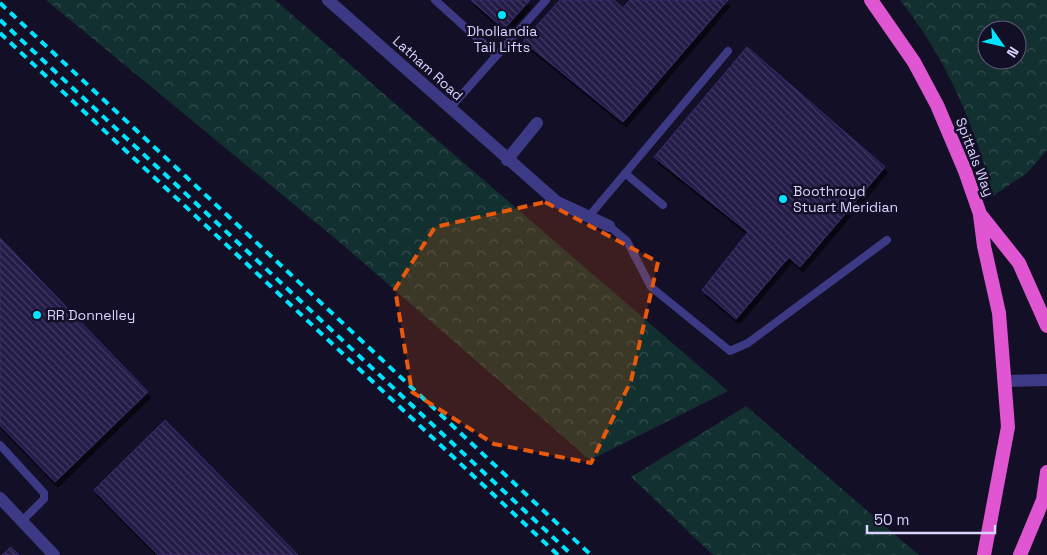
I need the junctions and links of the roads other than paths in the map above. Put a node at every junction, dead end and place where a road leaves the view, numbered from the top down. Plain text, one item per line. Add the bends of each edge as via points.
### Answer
1 (328, 0) edge
2 (435, 0) edge
3 (546, 0) edge
4 (871, 0) edge
5 (728, 51) dead end
6 (496, 55) junction
7 (450, 108) junction
8 (537, 122) dead end
9 (508, 160) junction
10 (626, 174) junction
11 (663, 205) dead end
12 (980, 214) junction
13 (590, 215) junction
14 (609, 226) joint
15 (887, 240) dead end
16 (1047, 326) edge
17 (1047, 380) edge
18 (1005, 381) junction
19 (0, 445) edge
20 (1047, 472) edge
21 (0, 498) edge
22 (22, 521) junction
23 (54, 555) edge
24 (984, 555) edge
25 (1020, 555) edge

1 - 7 street, Latham Road
2 - 6 lane
3 - 6 lane
4 - 12 highway, Spittals Way via 914,62 937,105
5 - 10 lane
6 - 7 lane
7 - 9 street, Latham Road
8 - 9 street
9 - 13 street, Latham Road via 557,202
10 - 11 lane
10 - 13 lane
12 - 16 highway, Spittals Way via 1019,262
12 - 18 highway via 999,313
13 - 14 street, Latham Road
14 - 15 lane via 627,241 651,287 730,351 748,343
17 - 18 street
18 - 24 highway via 1008,427
19 - 22 lane via 44,493 44,499
20 - 25 highway via 1043,500
21 - 22 street
22 - 23 street

